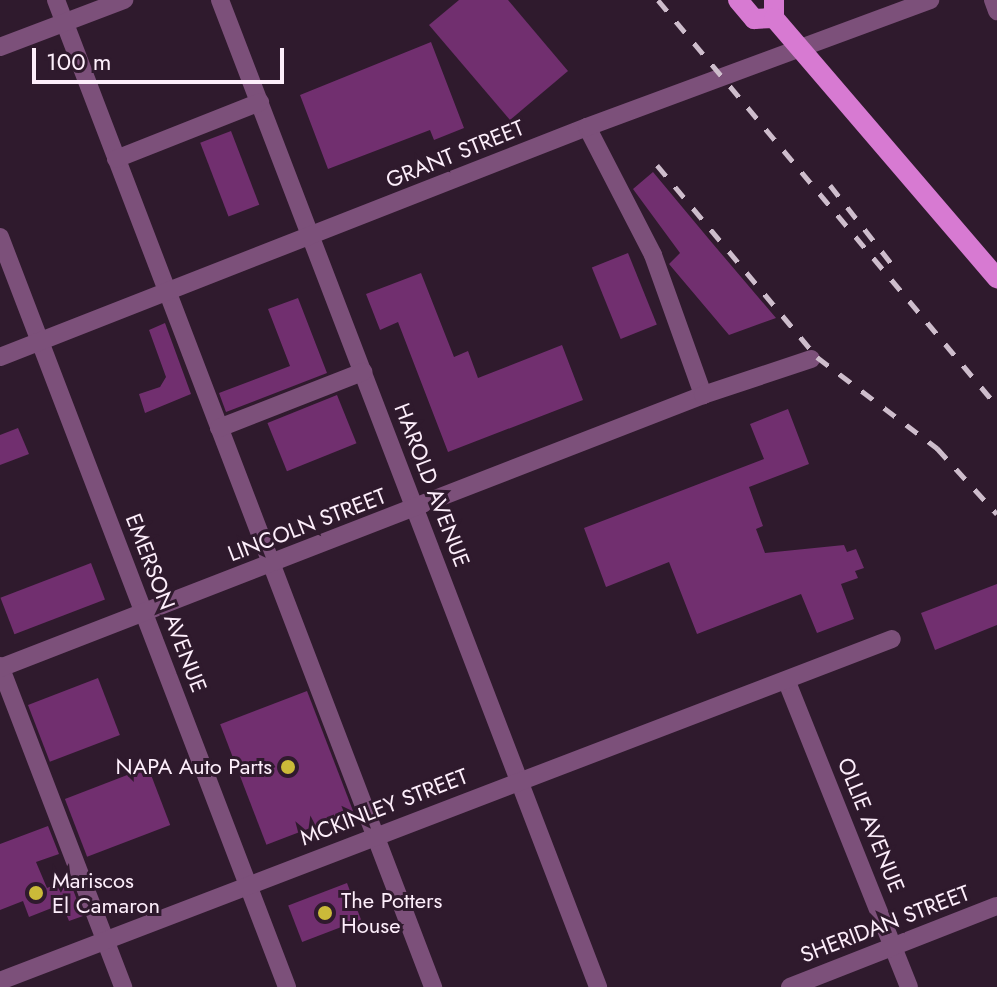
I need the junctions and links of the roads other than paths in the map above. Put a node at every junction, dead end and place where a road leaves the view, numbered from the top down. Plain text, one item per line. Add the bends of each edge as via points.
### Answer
1 (56, 0) edge
2 (124, 0) edge
3 (220, 0) edge
4 (738, 0) edge
5 (930, 0) edge
6 (993, 0) edge
7 (774, 9) edge
8 (997, 11) edge
9 (64, 22) junction
10 (0, 47) edge
11 (802, 48) junction
12 (260, 102) junction
13 (587, 127) junction
14 (116, 159) junction
15 (312, 236) junction
16 (0, 237) edge
17 (997, 278) edge
18 (167, 292) junction
19 (40, 341) junction
20 (0, 357) edge
21 (811, 359) dead end
22 (363, 372) junction
23 (703, 395) junction
24 (219, 428) junction
25 (415, 509) junction
26 (272, 564) junction
27 (144, 613) junction
28 (892, 639) dead end
29 (0, 667) edge
30 (787, 682) junction
31 (520, 780) junction
32 (375, 836) junction
33 (247, 885) junction
34 (997, 906) edge
35 (105, 940) junction
36 (894, 947) junction
37 (0, 981) edge
38 (123, 987) edge
39 (287, 987) edge
40 (433, 987) edge
41 (598, 987) edge
42 (790, 987) edge
43 (909, 987) edge

1 - 9 street
2 - 9 street
3 - 12 street, HAROLD AVENUE
4 - 7 main road via 754,19
5 - 11 street, GRANT STREET
6 - 8 street
7 - 11 main road
9 - 10 street
9 - 14 street
11 - 13 street, GRANT STREET
11 - 17 main road
12 - 14 street
12 - 15 street, HAROLD AVENUE
13 - 15 street, GRANT STREET
13 - 23 street via 653,255
14 - 18 street
15 - 18 street, GRANT STREET
15 - 22 street, HAROLD AVENUE
16 - 19 street, EMERSON AVENUE
18 - 19 street, GRANT STREET
18 - 24 street
19 - 20 street, GRANT STREET
19 - 27 street, EMERSON AVENUE
21 - 23 street, LINCOLN STREET
22 - 24 street
22 - 25 street, HAROLD AVENUE
23 - 25 street, LINCOLN STREET
24 - 26 street
25 - 26 street, LINCOLN STREET
25 - 31 street, HAROLD AVENUE
26 - 27 street, LINCOLN STREET
26 - 32 street
27 - 29 street, LINCOLN STREET
27 - 33 street, EMERSON AVENUE
28 - 30 street, MCKINLEY STREET
29 - 35 street
30 - 31 street, MCKINLEY STREET
30 - 36 street, OLLIE AVENUE
31 - 32 street, MCKINLEY STREET
31 - 41 street, HAROLD AVENUE
32 - 33 street, MCKINLEY STREET
32 - 40 street
33 - 35 street, MCKINLEY STREET
33 - 39 street, EMERSON AVENUE
34 - 36 street, SHERIDAN STREET
35 - 37 street, MCKINLEY STREET
35 - 38 street
36 - 42 street, SHERIDAN STREET
36 - 43 street, OLLIE AVENUE

